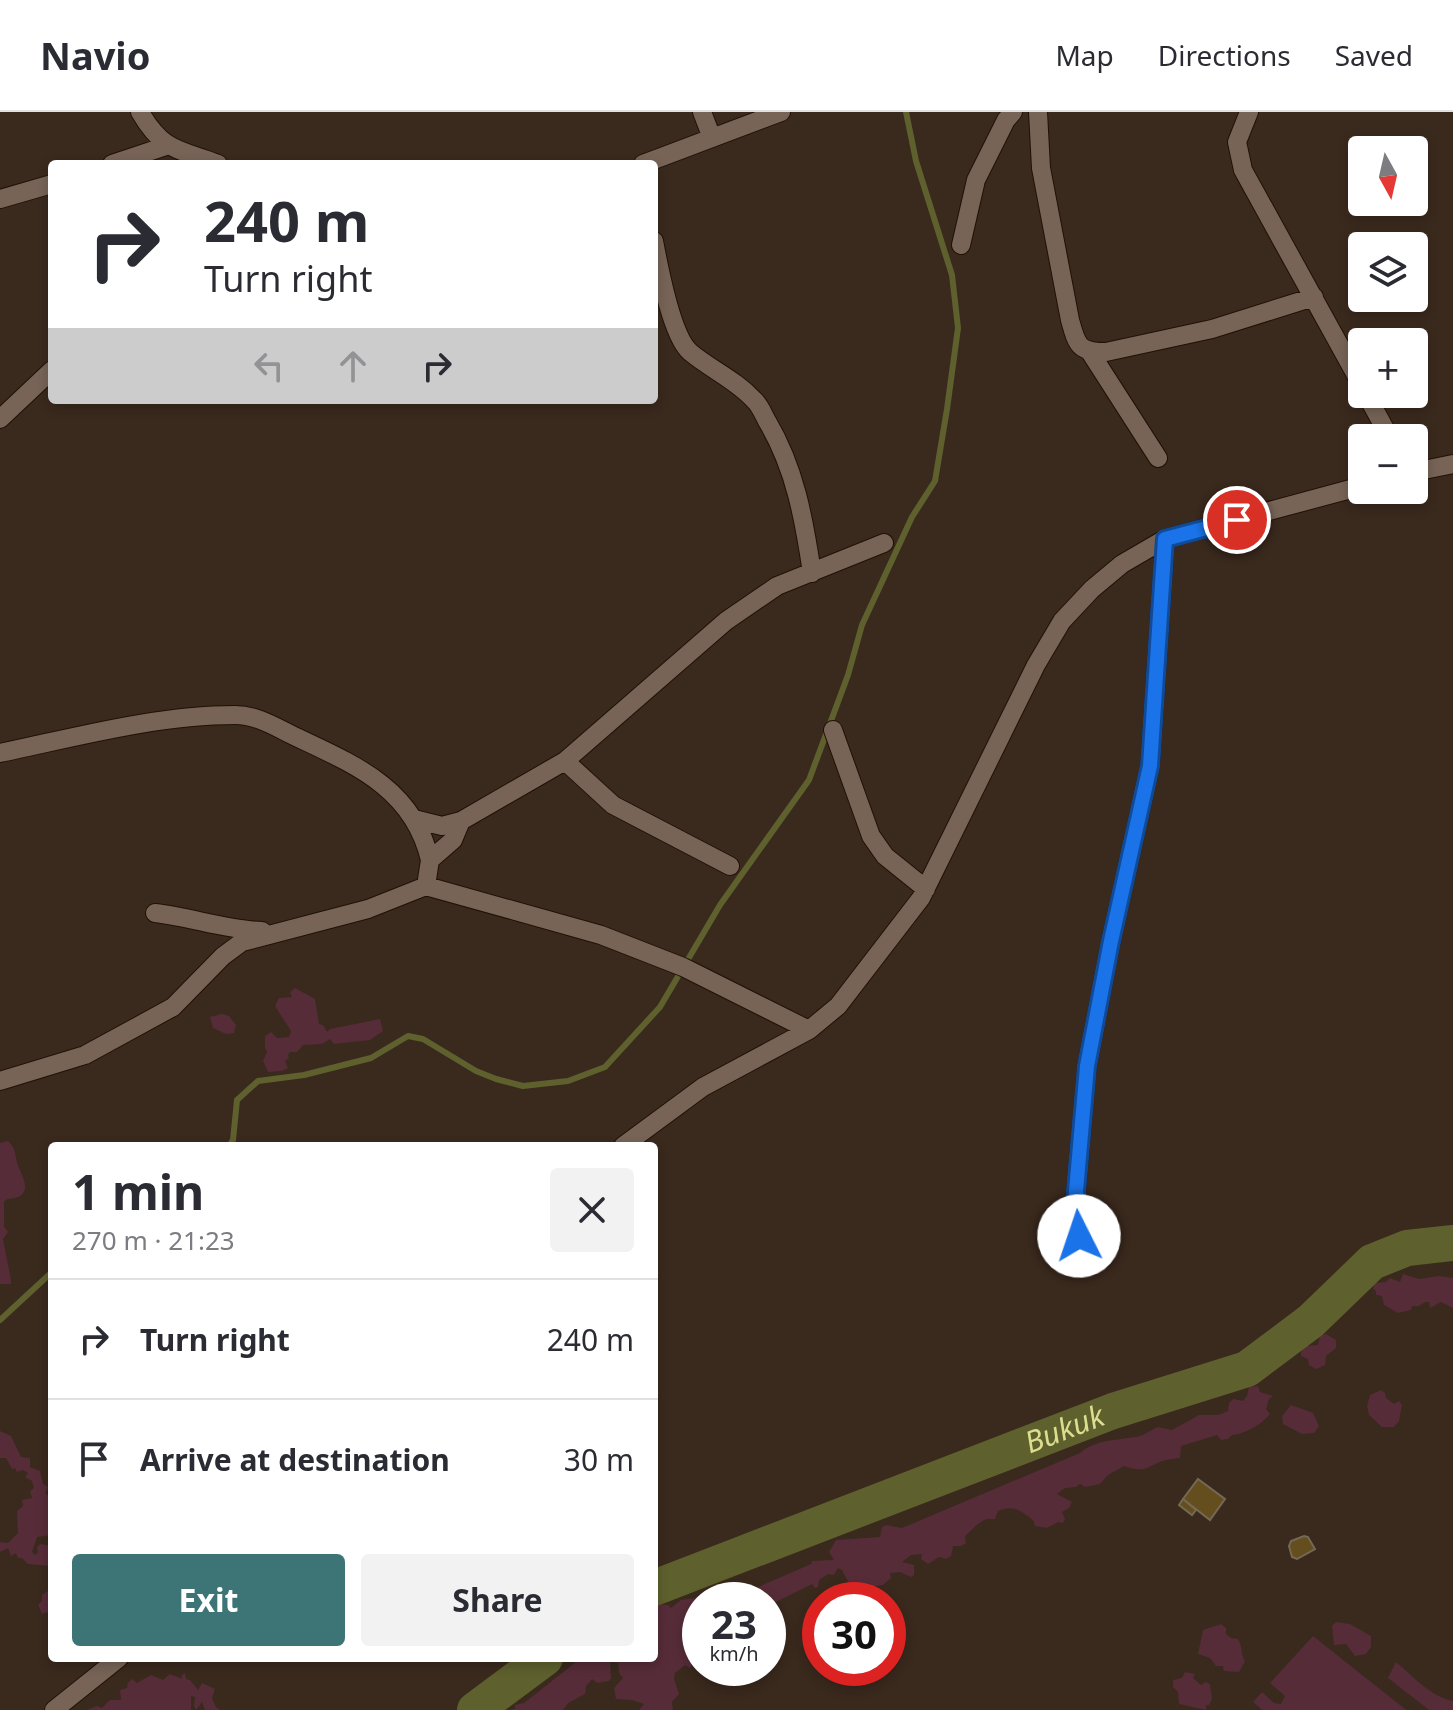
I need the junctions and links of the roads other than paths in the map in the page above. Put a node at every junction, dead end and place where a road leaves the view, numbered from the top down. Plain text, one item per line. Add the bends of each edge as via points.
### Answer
1 (140, 112) edge
2 (702, 112) edge
3 (781, 112) edge
4 (1013, 112) edge
5 (1038, 112) edge
6 (1249, 112) edge
7 (712, 138) junction
8 (166, 146) junction
9 (124, 160) edge
10 (206, 160) edge
11 (654, 160) edge
12 (48, 185) edge
13 (0, 199) edge
14 (961, 245) dead end
15 (658, 279) edge
16 (1314, 297) junction
17 (1090, 352) junction
18 (1348, 360) edge
19 (48, 374) edge
20 (0, 419) edge
21 (1158, 458) dead end
22 (1453, 464) edge
23 (1428, 469) edge
24 (1348, 490) edge
25 (1165, 539) junction
26 (884, 543) dead end
27 (812, 573) junction
28 (833, 730) dead end
29 (0, 753) edge
30 (565, 761) junction
31 (414, 819) junction
32 (461, 821) junction
33 (430, 860) junction
34 (730, 866) dead end
35 (426, 886) junction
36 (926, 889) junction
37 (155, 913) dead end
38 (277, 931) junction
39 (809, 1030) junction
40 (0, 1081) edge
41 (628, 1142) edge
42 (1079, 1236) dead end
43 (114, 1662) edge
44 (54, 1710) edge

1 - 8 street
2 - 7 street
3 - 7 street
4 - 14 street via 976,180
5 - 17 street via 1041,168 1070,320 1075,339
6 - 16 street via 1237,142 1243,170
7 - 11 street
8 - 9 street
8 - 10 street
12 - 13 street
15 - 27 street via 681,340 755,401 776,436 802,507
16 - 17 street via 1212,329
16 - 18 street
17 - 21 street
19 - 20 street
22 - 23 street
24 - 25 street
25 - 36 street via 1122,564 1062,621
25 - 42 street via 1150,766 1087,1066 1076,1191
26 - 27 street
27 - 30 street via 777,586 726,621
28 - 36 street via 871,836 885,856
29 - 31 street via 123,728 238,715 263,720 339,755 380,780
30 - 32 street
30 - 34 street via 613,805
31 - 32 street via 442,826
31 - 33 street
32 - 33 street via 453,840
33 - 35 street
35 - 38 street via 368,909
35 - 39 street via 601,935 683,967
36 - 39 street via 838,1006
37 - 38 street via 241,930
38 - 40 street via 242,942 173,1007 85,1055
39 - 41 street via 703,1087
43 - 44 street

